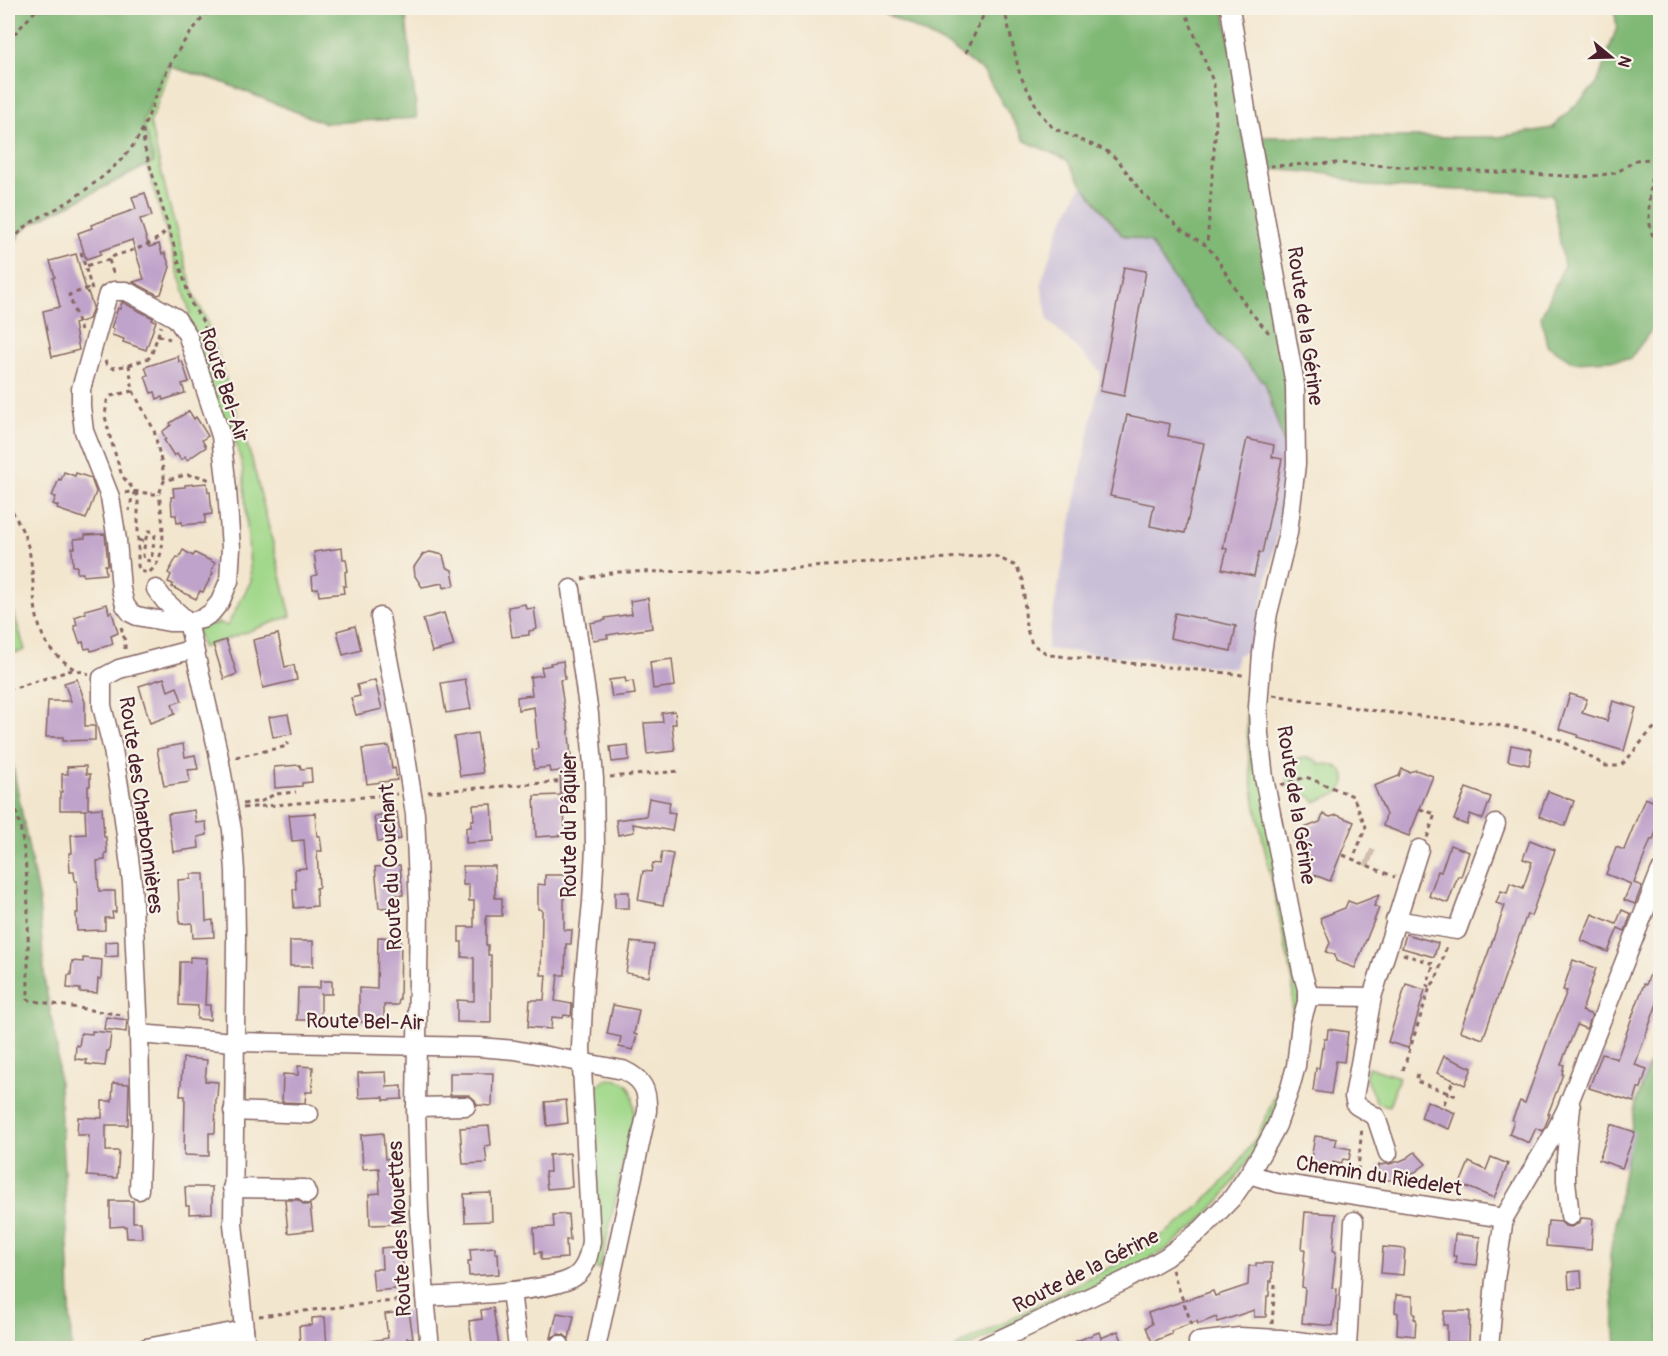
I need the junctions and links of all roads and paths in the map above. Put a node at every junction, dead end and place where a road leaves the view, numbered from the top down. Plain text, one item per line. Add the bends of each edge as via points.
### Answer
1 (38, 8) edge
2 (211, 8) edge
3 (988, 8) edge
4 (1004, 8) edge
5 (1184, 8) edge
6 (1230, 8) edge
7 (8, 41) edge
8 (966, 53) dead end
9 (142, 128) junction
10 (1257, 166) junction
11 (169, 228) junction
12 (1207, 246) junction
13 (8, 250) edge
14 (1660, 250) edge
15 (81, 252) dead end
16 (109, 260) dead end
17 (85, 266) dead end
18 (92, 287) dead end
19 (165, 312) junction
20 (96, 338) junction
21 (1288, 344) junction
22 (211, 355) dead end
23 (129, 365) junction
24 (133, 391) junction
25 (164, 481) junction
26 (227, 489) junction
27 (135, 491) junction
28 (159, 494) junction
29 (110, 497) junction
30 (8, 503) edge
31 (129, 516) dead end
32 (139, 540) junction
33 (146, 542) junction
34 (156, 589) dead end
35 (571, 589) joint
36 (380, 617) dead end
37 (188, 622) junction
38 (121, 627) dead end
39 (194, 649) junction
40 (118, 669) junction
41 (73, 670) junction
42 (102, 678) junction
43 (1259, 687) junction
44 (8, 690) edge
45 (1660, 723) edge
46 (288, 742) dead end
47 (228, 758) dead end
48 (680, 771) dead end
49 (594, 779) junction
50 (8, 785) edge
51 (296, 792) dead end
52 (412, 793) junction
53 (1269, 802) junction
54 (232, 807) junction
55 (1420, 809) dead end
56 (1496, 824) dead end
57 (1419, 849) joint
58 (1343, 855) dead end
59 (1353, 859) junction
60 (1660, 872) edge
61 (1408, 882) junction
62 (1395, 920) junction
63 (1452, 930) junction
64 (1387, 948) junction
65 (1430, 987) junction
66 (1307, 996) junction
67 (1372, 997) junction
68 (139, 1026) junction
69 (234, 1042) junction
70 (416, 1045) junction
71 (582, 1062) junction
72 (1403, 1070) dead end
73 (1418, 1074) dead end
74 (1452, 1083) dead end
75 (1448, 1093) junction
76 (1572, 1095) junction
77 (1459, 1097) dead end
78 (1444, 1104) dead end
79 (466, 1106) dead end
80 (416, 1107) junction
81 (1364, 1110) junction
82 (233, 1111) junction
83 (309, 1113) dead end
84 (1388, 1153) dead end
85 (1249, 1174) junction
86 (1357, 1187) dead end
87 (232, 1188) junction
88 (139, 1190) dead end
89 (308, 1194) dead end
90 (1570, 1216) dead end
91 (1504, 1218) junction
92 (1354, 1221) dead end
93 (1166, 1257) junction
94 (1275, 1284) dead end
95 (511, 1292) junction
96 (425, 1297) junction
97 (243, 1324) junction
98 (1270, 1339) junction
99 (1198, 1342) joint
100 (1299, 1345) edge
101 (146, 1348) edge
102 (246, 1348) edge
103 (430, 1348) edge
104 (518, 1348) edge
105 (596, 1348) edge
106 (982, 1348) edge
107 (1347, 1348) edge
108 (1489, 1348) edge

1 - 7 path
2 - 9 path via 186,37 166,71
3 - 8 path
4 - 12 path via 1020,75 1046,121 1053,128 1112,155 1142,193 1182,230
5 - 12 path via 1214,84 1216,124
6 - 10 street, Route de la Gérine
9 - 11 path
9 - 13 path via 128,152 106,175 30,222
10 - 14 path via 1336,163 1584,177 1616,173 1636,160 1650,159 1650,219
10 - 21 street, Route de la Gérine
11 - 16 path via 153,243
11 - 22 path
12 - 21 path via 1248,309 1273,339
15 - 17 path
18 - 20 path via 69,295 83,337
19 - 20 street, Route Bel-Air via 126,291 114,291 108,294
19 - 23 path via 153,353
19 - 26 street, Route Bel-Air via 176,318 188,334 221,436
20 - 23 path via 107,365
20 - 29 street, Route Bel-Air via 81,389 81,406 84,430
21 - 43 street, Route de la Gérine via 1296,385 1296,464 1288,533 1268,613
23 - 24 path
24 - 25 path via 154,430
24 - 27 path via 111,396 105,416 122,476
25 - 26 path via 197,475
25 - 28 path
26 - 37 street, Route Bel-Air via 229,581 211,613
27 - 28 path
27 - 29 path
27 - 31 path
27 - 32 path
28 - 32 path via 163,542 155,568 148,573 138,566
29 - 37 street, Route Bel-Air via 125,605 137,616
30 - 41 path via 29,551 41,632 55,655
32 - 33 path
33 - 33 path via 144,560 151,561 155,535 152,531 148,531
34 - 37 street
35 - 43 path via 577,580 616,572 750,571 993,555 1016,566 1023,580 1026,627 1032,644 1049,655 1237,674
35 - 49 street, Route du Pâquier
36 - 52 street, Route du Couchant
37 - 39 street
38 - 40 path via 126,645
39 - 40 street, Route des Charbonnières
39 - 54 street
40 - 42 street, Route des Charbonnières
41 - 42 path
41 - 44 path
42 - 68 street, Route des Charbonnières via 102,706 113,750 132,882
43 - 45 path via 1277,695 1376,711 1532,731 1562,741 1606,766 1620,766 1629,759
43 - 53 street, Route de la Gérine via 1261,754
46 - 47 path via 288,746
48 - 49 path
49 - 52 path
49 - 71 street, Route du Pâquier via 595,848
50 - 68 path via 27,874 28,1000
51 - 54 path
52 - 54 path
52 - 70 street, Route du Couchant via 419,908
53 - 59 path via 1282,797 1281,784 1306,777 1353,796 1366,827
53 - 66 street, Route de la Gérine
54 - 69 street
55 - 57 path via 1434,814 1423,850
56 - 63 street via 1456,930
57 - 61 street
58 - 59 path
59 - 61 path
60 - 76 street
61 - 62 street
62 - 63 street
62 - 64 street
63 - 65 path via 1436,980
64 - 65 path via 1434,964 1427,985
64 - 67 street
65 - 72 path
66 - 67 street
66 - 85 street, Route de la Gérine via 1290,1088 1277,1125
67 - 81 street via 1354,1097 1356,1106
68 - 69 street
68 - 88 street, Route des Charbonnières
69 - 70 street, Route Bel-Air
69 - 82 street
70 - 71 street, Route Bel-Air via 514,1050
70 - 80 street, Route des Mouettes
71 - 95 street, Route du Pâquier via 591,1241 588,1257 570,1280
71 - 105 street, Route Bel-Air via 636,1076 648,1098
73 - 75 path via 1416,1081
74 - 75 path
75 - 77 path
75 - 78 path
76 - 90 street via 1566,1158
76 - 91 street
79 - 80 street
80 - 96 street, Route des Mouettes
81 - 84 street via 1376,1117
81 - 86 path
82 - 83 street
82 - 87 street
85 - 91 street, Chemin du Riedelet via 1278,1183
85 - 93 street, Route de la Gérine via 1208,1223
87 - 89 street via 305,1189
87 - 97 street
91 - 108 street
92 - 107 street
93 - 99 path
93 - 106 street, Route de la Gérine
94 - 98 path
95 - 96 street, Route du Pâquier
95 - 104 street
96 - 97 path
96 - 103 street, Route des Mouettes
97 - 101 street
97 - 102 street
98 - 99 street via 1240,1337
98 - 100 street
100 - 107 street

